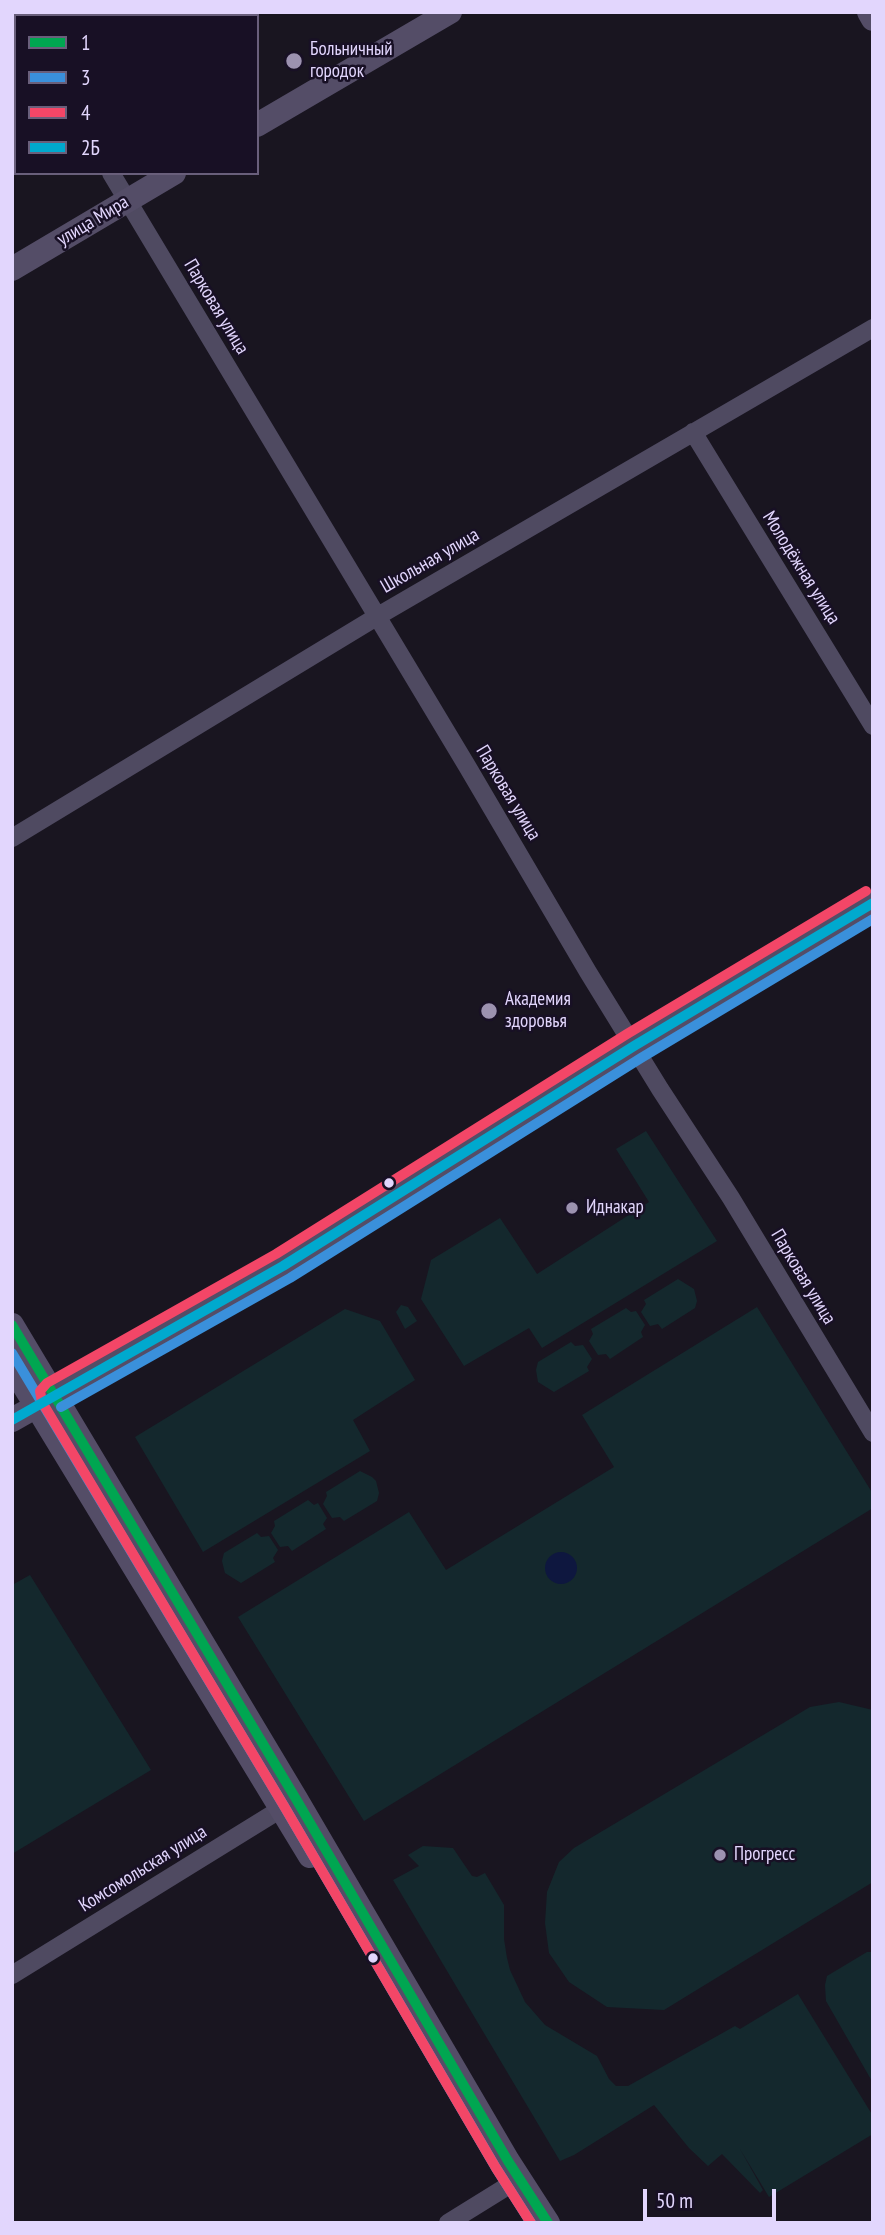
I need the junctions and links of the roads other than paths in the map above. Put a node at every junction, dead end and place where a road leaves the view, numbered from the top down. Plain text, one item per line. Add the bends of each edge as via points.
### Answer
1 (450, 12) edge
2 (869, 12) edge
3 (873, 19) edge
4 (259, 124) edge
5 (112, 175) edge
6 (171, 175) edge
7 (127, 201) junction
8 (12, 269) edge
9 (873, 328) edge
10 (693, 432) junction
11 (378, 616) junction
12 (873, 726) edge
13 (12, 838) edge
14 (873, 903) edge
15 (634, 1046) junction
16 (12, 1325) edge
17 (12, 1366) edge
18 (45, 1400) junction
19 (12, 1420) edge
20 (873, 1433) edge
21 (289, 1804) junction
22 (12, 1975) edge
23 (514, 2182) junction
24 (448, 2223) edge
25 (533, 2223) edge
26 (548, 2223) edge

1 - 4 street
2 - 3 street
5 - 7 street, Парковая улица
6 - 7 street, улица Мира
7 - 8 street, улица Мира
7 - 11 street, Парковая улица
9 - 10 street, Школьная улица
10 - 11 street, Школьная улица
10 - 12 street, Молодёжная улица
11 - 13 street, Школьная улица
11 - 15 street, Парковая улица
14 - 15 street
15 - 18 street via 283,1266
15 - 20 street, Парковая улица
16 - 18 street
17 - 18 street
18 - 19 street
18 - 21 street
21 - 22 street, Комсомольская улица
21 - 23 street
23 - 24 street
23 - 25 street
23 - 26 street

